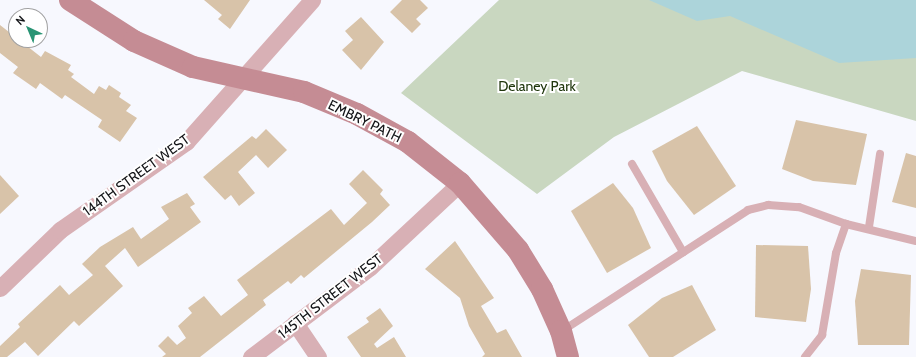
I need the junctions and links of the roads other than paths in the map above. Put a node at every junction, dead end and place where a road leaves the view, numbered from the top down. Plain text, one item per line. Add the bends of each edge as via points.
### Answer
1 (70, 0) edge
2 (312, 0) edge
3 (244, 78) junction
4 (880, 154) dead end
5 (632, 164) dead end
6 (460, 183) junction
7 (846, 224) junction
8 (869, 227) junction
9 (916, 241) edge
10 (683, 252) junction
11 (0, 288) edge
12 (295, 323) junction
13 (561, 331) junction
14 (251, 357) edge
15 (318, 357) edge
16 (568, 357) edge
17 (805, 357) edge

1 - 3 street, EMBRY PATH via 134,41 193,67
2 - 3 street, 144TH STREET WEST
3 - 6 street, EMBRY PATH via 304,92 357,114 408,142
3 - 11 street, 144TH STREET WEST via 186,142 60,230
4 - 8 lane
5 - 10 lane
6 - 12 street, 145TH STREET WEST via 370,267
6 - 13 street, EMBRY PATH via 518,250
7 - 8 lane
7 - 10 lane via 799,207 768,205 748,210
7 - 17 lane via 836,253 822,335
8 - 9 lane
10 - 13 lane
12 - 14 street, 145TH STREET WEST
12 - 15 street
13 - 16 street, EMBRY PATH

